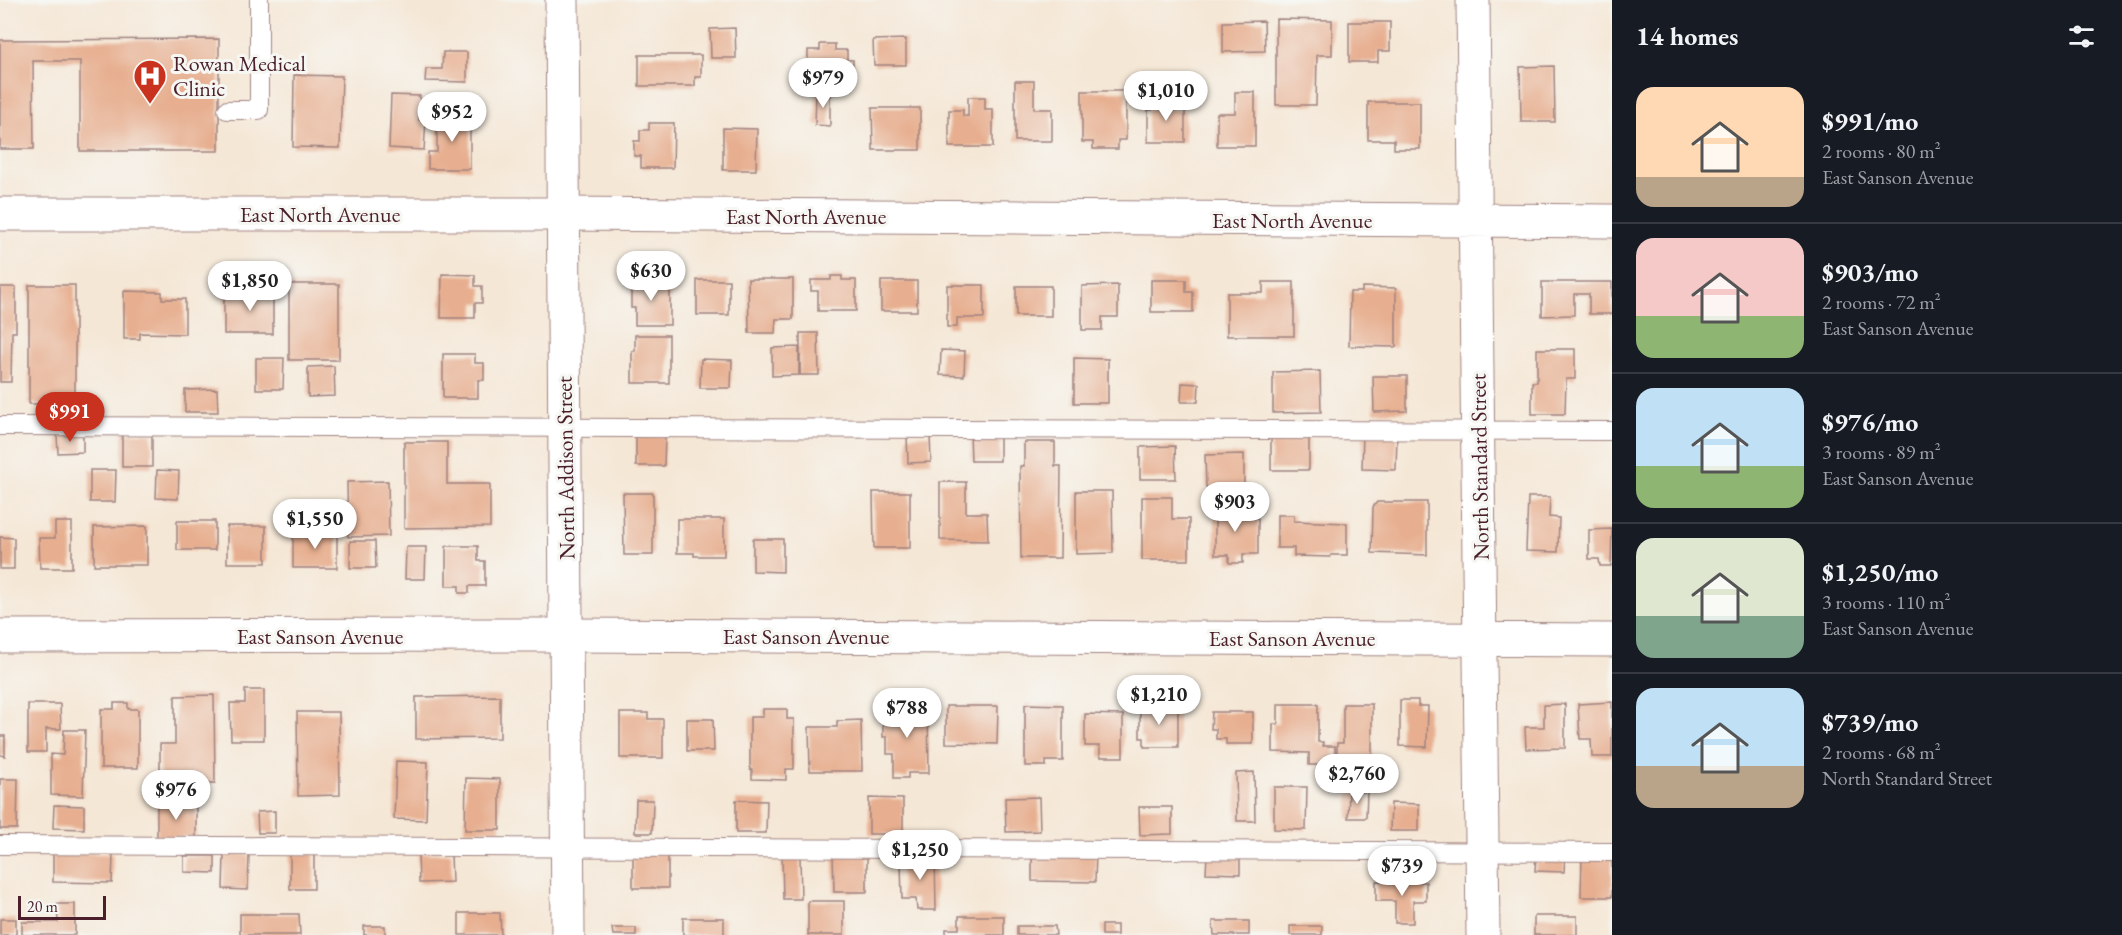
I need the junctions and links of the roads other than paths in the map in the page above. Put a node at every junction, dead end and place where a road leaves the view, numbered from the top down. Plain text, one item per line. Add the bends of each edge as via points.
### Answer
1 (259, 0) edge
2 (562, 0) edge
3 (1473, 0) edge
4 (226, 110) dead end
5 (0, 214) edge
6 (563, 214) junction
7 (1475, 221) junction
8 (1612, 221) edge
9 (0, 426) edge
10 (564, 427) junction
11 (1478, 431) junction
12 (1612, 431) edge
13 (567, 635) junction
14 (0, 636) edge
15 (1481, 639) junction
16 (1612, 640) edge
17 (0, 845) edge
18 (568, 848) junction
19 (1612, 852) edge
20 (1483, 853) junction
21 (568, 935) edge
22 (1483, 935) edge

1 - 4 lane via 259,110
2 - 6 street, North Addison Street
3 - 7 street, North Standard Street
5 - 6 street, East North Avenue
6 - 7 street, East North Avenue
6 - 10 street, North Addison Street
7 - 8 street, East North Avenue
7 - 11 street, North Standard Street
9 - 10 lane
10 - 11 lane
10 - 13 street, North Addison Street
11 - 12 lane
11 - 15 street, North Standard Street
13 - 14 street, East Sanson Avenue
13 - 15 street, East Sanson Avenue
13 - 18 street, North Addison Street
15 - 16 street, East Sanson Avenue
15 - 20 street, North Standard Street
17 - 18 lane
18 - 20 lane
18 - 21 street, North Addison Street
19 - 20 lane
20 - 22 street, North Standard Street

